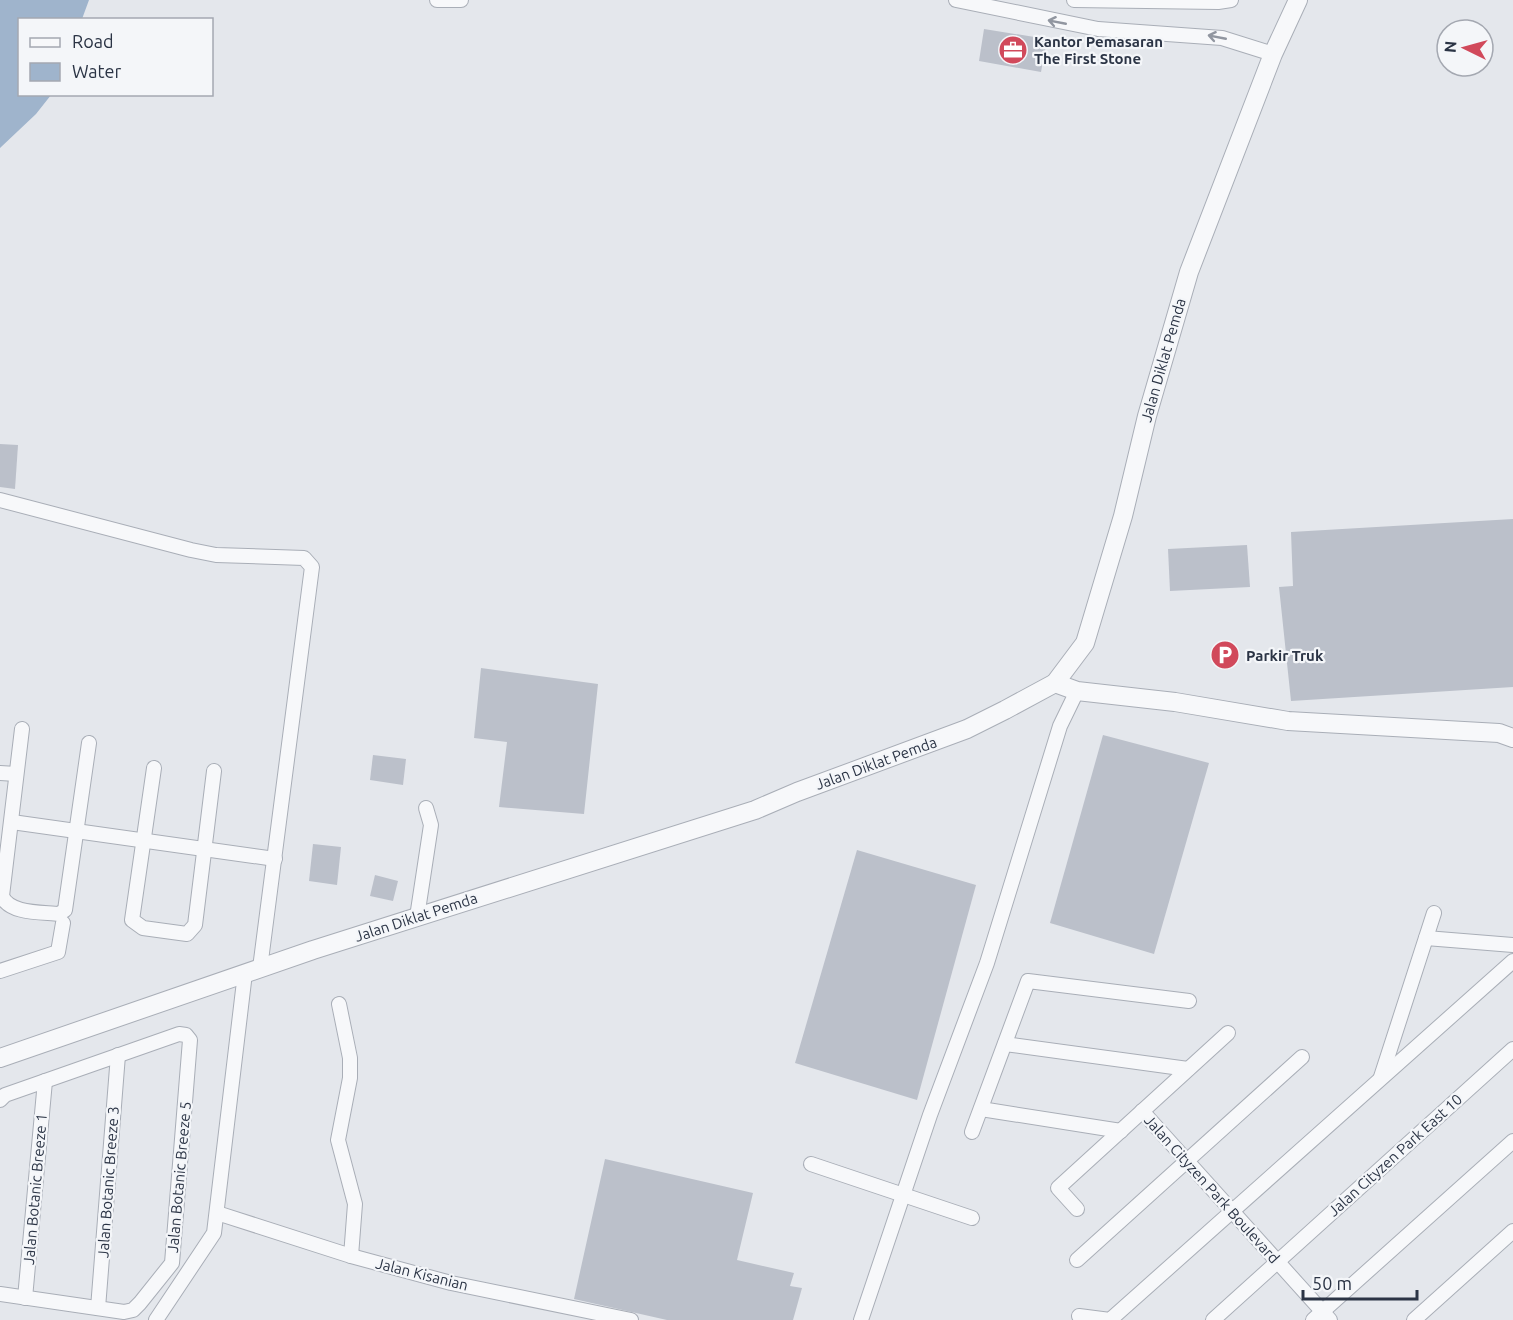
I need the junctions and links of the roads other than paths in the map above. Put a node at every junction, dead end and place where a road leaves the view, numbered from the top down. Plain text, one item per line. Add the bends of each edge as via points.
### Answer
1 (437, 0) edge
2 (461, 0) edge
3 (956, 0) edge
4 (1074, 0) edge
5 (1231, 0) edge
6 (1298, 0) edge
7 (1273, 54) junction
8 (0, 500) edge
9 (1055, 683) junction
10 (1077, 691) junction
11 (22, 729) dead end
12 (1513, 738) edge
13 (88, 743) dead end
14 (154, 768) dead end
15 (214, 771) dead end
16 (0, 773) edge
17 (16, 774) junction
18 (426, 808) dead end
19 (12, 822) junction
20 (74, 831) junction
21 (144, 839) junction
22 (206, 849) junction
23 (270, 859) junction
24 (3, 861) edge
25 (1434, 914) dead end
26 (417, 917) junction
27 (63, 923) dead end
28 (1426, 938) junction
29 (1513, 945) edge
30 (1513, 961) edge
31 (0, 971) edge
32 (253, 971) junction
33 (1189, 1001) dead end
34 (339, 1004) dead end
35 (1228, 1033) dead end
36 (1005, 1044) junction
37 (1513, 1049) edge
38 (118, 1055) junction
39 (1302, 1057) dead end
40 (0, 1058) edge
41 (1188, 1069) junction
42 (1381, 1079) junction
43 (45, 1081) junction
44 (0, 1100) edge
45 (981, 1109) junction
46 (1142, 1111) junction
47 (1121, 1131) junction
48 (972, 1132) dead end
49 (1513, 1141) edge
50 (1186, 1160) junction
51 (811, 1164) dead end
52 (903, 1194) junction
53 (1077, 1209) dead end
54 (1232, 1211) junction
55 (217, 1213) junction
56 (972, 1218) dead end
57 (1513, 1231) edge
58 (351, 1256) junction
59 (1077, 1260) dead end
60 (1277, 1262) junction
61 (0, 1294) edge
62 (25, 1298) junction
63 (98, 1308) junction
64 (1080, 1316) dead end
65 (1322, 1317) edge
66 (156, 1320) edge
67 (631, 1320) edge
68 (861, 1320) edge
69 (1213, 1320) edge
70 (1414, 1320) edge

1 - 2 street
7 -> 3 street via 1222,38 1098,29
4 - 5 street
6 - 7 street, Jalan Diklat Pemda
7 - 9 street, Jalan Diklat Pemda via 1189,272 1085,643
8 - 23 street via 191,550 216,555 304,558 311,563
9 - 10 street
9 - 26 street, Jalan Diklat Pemda via 967,729 755,810
10 - 12 street via 1288,721 1499,733
10 - 52 street via 1060,726 987,963
11 - 17 street
13 - 20 street
14 - 21 street
15 - 22 street
16 - 17 street
17 - 19 street
18 - 26 street via 431,825
19 - 20 street
19 - 24 street
20 - 21 street
20 - 24 street via 63,913 8,906 2,896
21 - 22 street
21 - 22 street via 132,920 143,928 187,934 194,929
22 - 23 street
23 - 32 street
25 - 28 street
26 - 32 street, Jalan Diklat Pemda
27 - 31 street via 58,952
28 - 29 street
28 - 42 street
30 - 42 street
32 - 40 street, Jalan Diklat Pemda
32 - 55 street
33 - 36 street via 1028,981
34 - 58 street via 350,1058 338,1140 355,1204
35 - 41 street
36 - 41 street
36 - 45 street
37 - 60 street, Jalan Cityzen Park East 10
38 - 43 street
38 - 63 street, Jalan Botanic Breeze 3
38 - 63 street, Jalan Botanic Breeze 5 via 178,1034 190,1040 172,1263 133,1310
39 - 50 street
41 - 46 street
42 - 54 street
43 - 44 street
43 - 62 street, Jalan Botanic Breeze 1
45 - 47 street
45 - 48 street
46 - 47 street
46 - 50 street, Jalan Cityzen Park Boulevard
47 - 53 street via 1058,1188
49 - 65 street
50 - 54 street, Jalan Cityzen Park Boulevard
50 - 59 street
51 - 52 street
52 - 56 street
52 - 68 street
54 - 60 street, Jalan Cityzen Park Boulevard
54 - 64 street via 1110,1320
55 - 58 street, Jalan Kisanian
55 - 66 street via 214,1233
57 - 70 street
58 - 67 street, Jalan Kisanian via 451,1283
60 - 65 street, Jalan Cityzen Park Boulevard
60 - 69 street, Jalan Cityzen Park East 10
61 - 62 street
62 - 63 street

